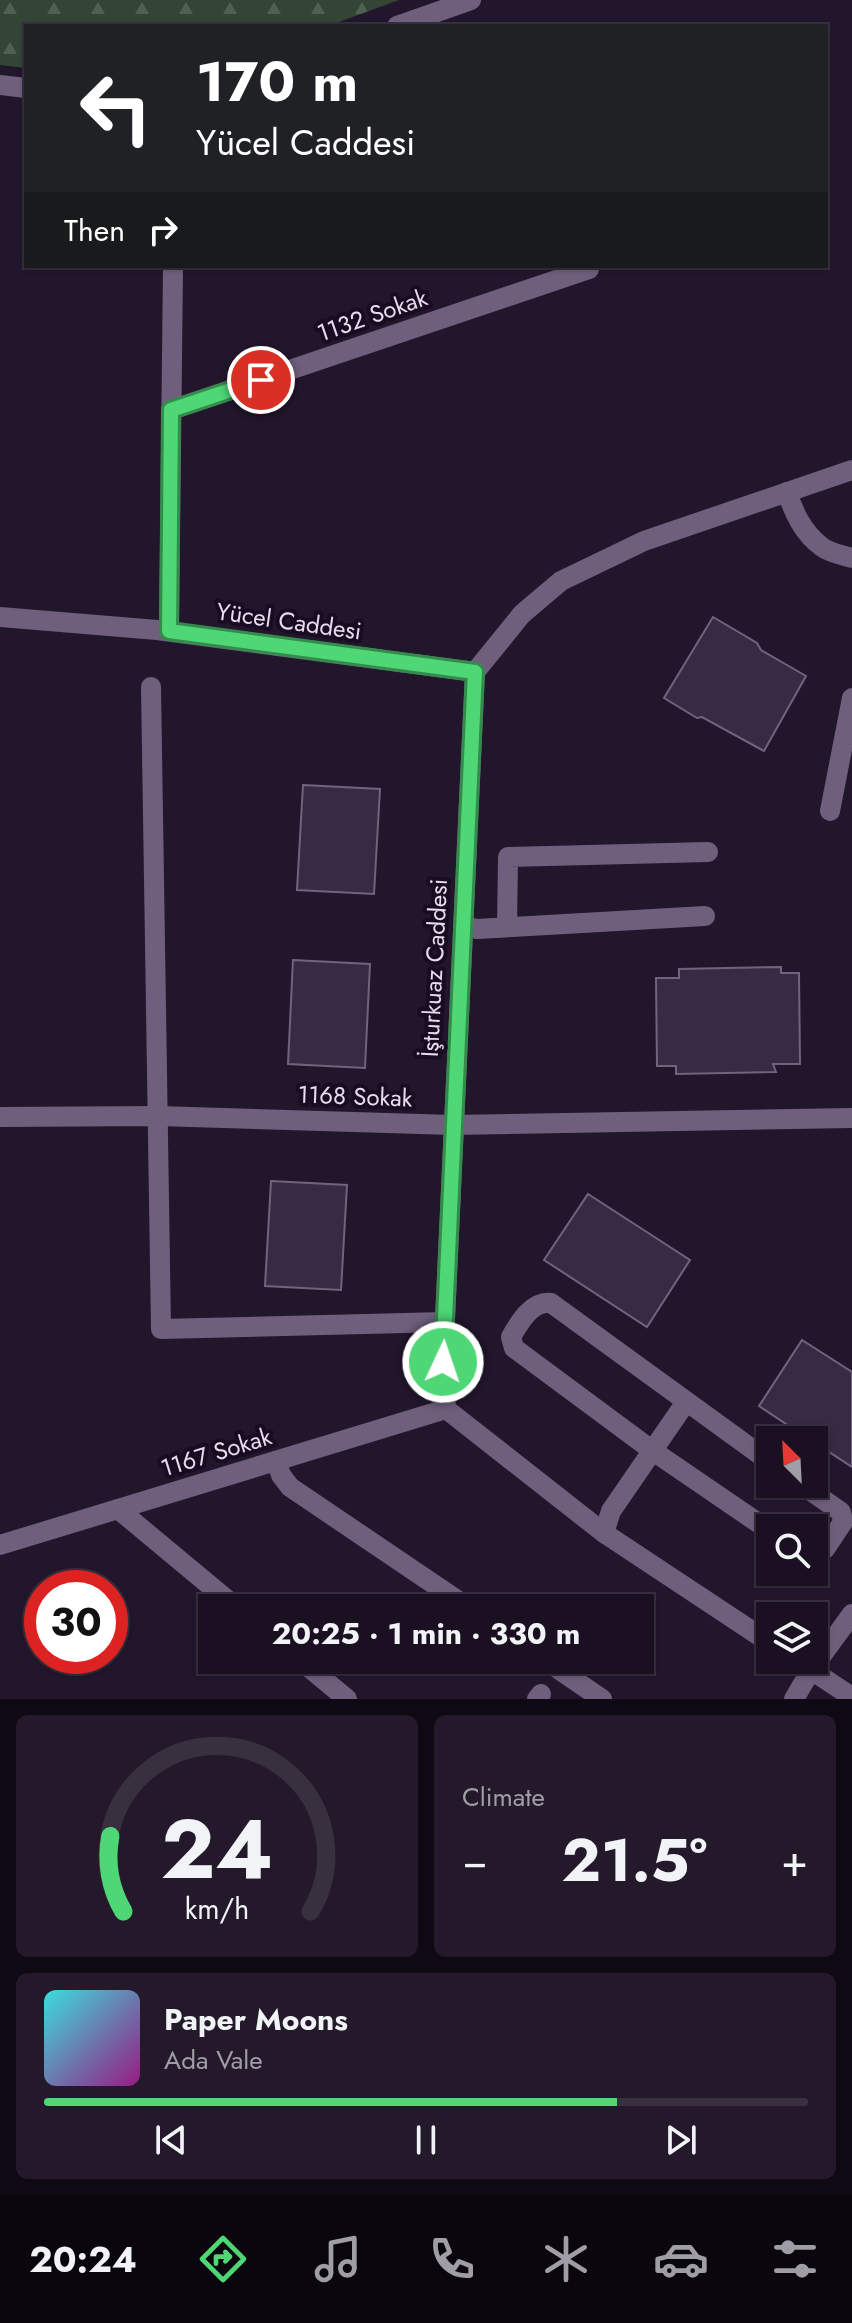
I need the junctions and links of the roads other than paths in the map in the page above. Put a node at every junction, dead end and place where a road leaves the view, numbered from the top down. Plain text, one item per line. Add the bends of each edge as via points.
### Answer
1 (471, 0) edge
2 (403, 24) edge
3 (0, 85) edge
4 (24, 88) edge
5 (173, 268) edge
6 (589, 269) dead end
7 (171, 410) junction
8 (852, 470) edge
9 (787, 492) junction
10 (852, 558) edge
11 (0, 617) edge
12 (169, 631) junction
13 (475, 672) junction
14 (151, 687) dead end
15 (852, 698) edge
16 (830, 811) dead end
17 (708, 852) dead end
18 (705, 916) dead end
19 (463, 926) junction
20 (507, 927) junction
21 (158, 1116) junction
22 (0, 1117) edge
23 (852, 1118) edge
24 (453, 1125) junction
25 (445, 1322) junction
26 (686, 1402) junction
27 (446, 1409) junction
28 (653, 1451) junction
29 (756, 1452) edge
30 (276, 1461) junction
31 (821, 1498) edge
32 (118, 1509) junction
33 (756, 1521) edge
34 (604, 1533) junction
35 (828, 1544) edge
36 (0, 1545) edge
37 (220, 1594) edge
38 (448, 1594) edge
39 (852, 1614) edge
40 (756, 1634) edge
41 (828, 1640) edge
42 (317, 1674) edge
43 (565, 1674) edge
44 (801, 1674) edge
45 (818, 1674) edge
46 (852, 1697) edge
47 (347, 1699) edge
48 (602, 1699) edge
49 (794, 1699) edge

1 - 2 street
3 - 4 street
5 - 7 street
6 - 7 street, 1132 Sokak
7 - 12 street
8 - 9 street
9 - 10 street via 805,530 823,548
9 - 13 street via 644,541 561,581 522,614
11 - 12 street, Yücel Caddesi
12 - 13 street, Yücel Caddesi
13 - 19 street, İşturkuaz Caddesi
14 - 21 street
15 - 16 street
17 - 20 street via 508,857
18 - 20 street
19 - 20 street
19 - 24 street, İşturkuaz Caddesi
21 - 22 street, 1168 Sokak
21 - 24 street, 1168 Sokak
21 - 25 street via 161,1329
23 - 24 street, 1168 Sokak
24 - 25 street, İşturkuaz Caddesi
25 - 27 street, İşturkuaz Caddesi
26 - 28 street
26 - 28 street via 551,1303 532,1309 516,1329 511,1337 514,1348
26 - 29 street
27 - 30 street, 1167 Sokak
27 - 34 street
28 - 33 street
28 - 34 street via 611,1511
30 - 32 street, 1167 Sokak
30 - 38 street via 290,1487
31 - 35 street via 841,1512 843,1522
32 - 36 street, 1167 Sokak
32 - 37 street
34 - 40 street
39 - 41 street
42 - 47 street
43 - 48 street
44 - 49 street
45 - 46 street

